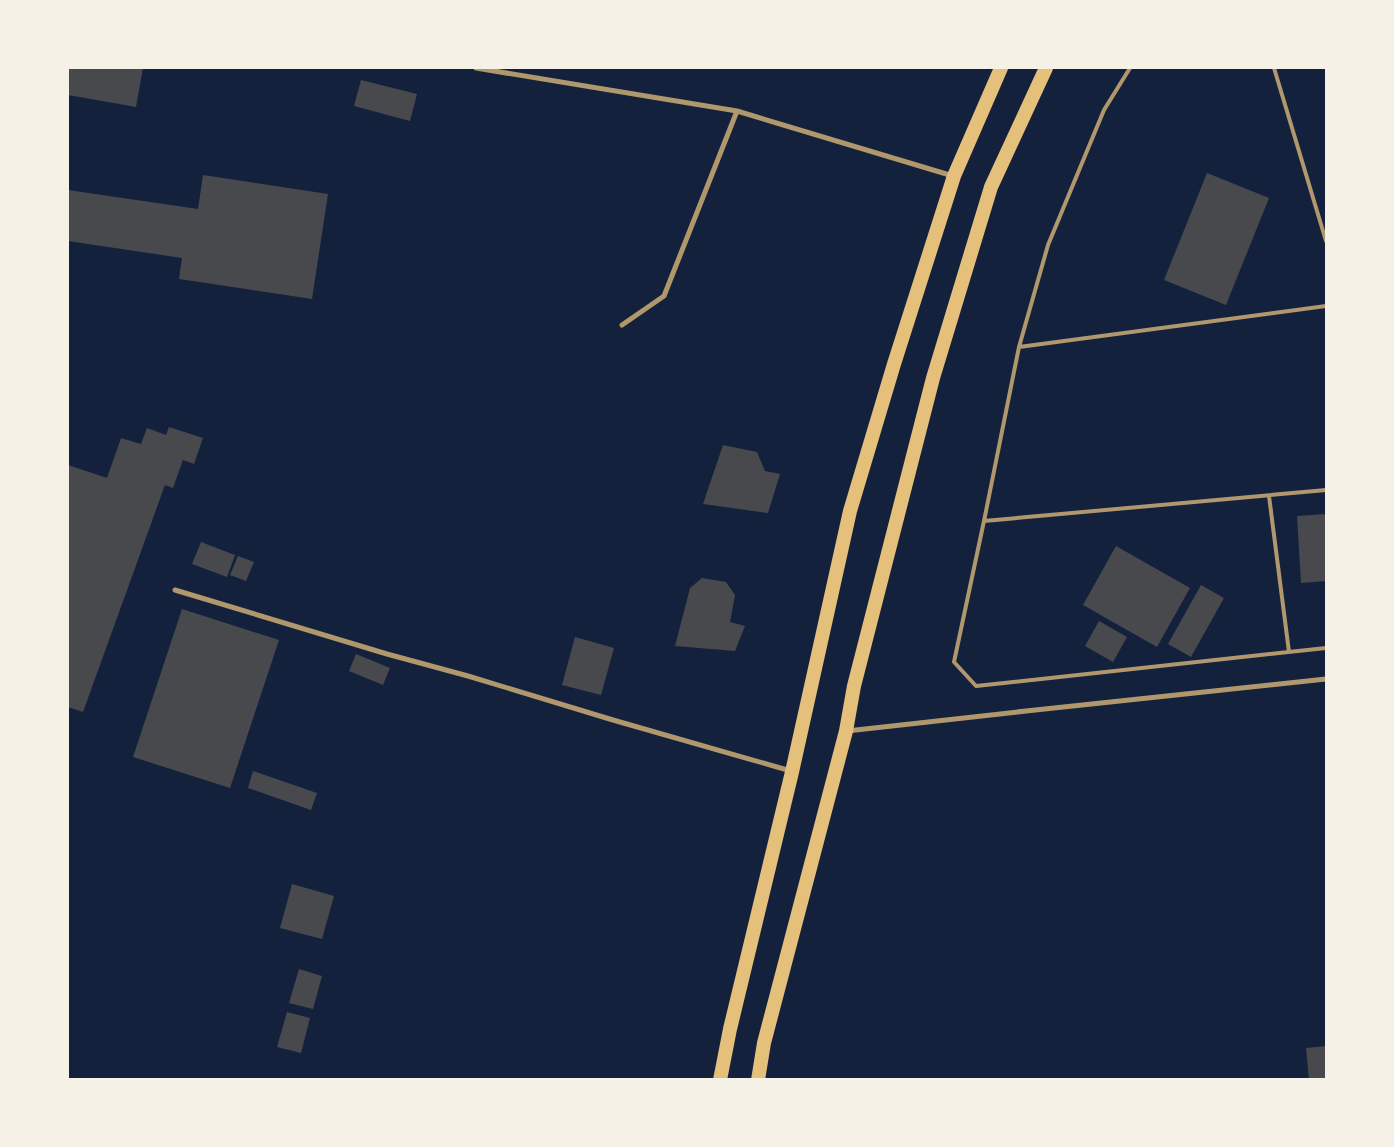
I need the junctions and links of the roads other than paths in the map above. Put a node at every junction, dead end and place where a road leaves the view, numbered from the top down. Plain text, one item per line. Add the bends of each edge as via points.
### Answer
1 (476, 68) edge
2 (1001, 68) edge
3 (1046, 68) edge
4 (1130, 68) edge
5 (1274, 68) edge
6 (737, 111) junction
7 (954, 176) junction
8 (1326, 241) edge
9 (1326, 306) edge
10 (622, 325) dead end
11 (1019, 347) junction
12 (1326, 490) edge
13 (1269, 496) junction
14 (984, 520) junction
15 (175, 590) dead end
16 (1326, 648) edge
17 (1289, 652) junction
18 (1326, 679) edge
19 (846, 731) junction
20 (792, 772) junction
21 (720, 1080) edge
22 (758, 1080) edge

1 - 6 street
2 - 7 highway
3 - 19 highway via 991,187 938,359 854,686
4 - 11 lane via 1104,110 1048,245
5 - 8 lane
6 - 7 street
6 - 10 street via 664,296
7 - 20 highway via 850,511
9 - 11 lane
11 - 14 lane
12 - 13 lane
13 - 14 lane
13 - 17 lane
14 - 17 lane via 954,662 976,686
15 - 20 street
16 - 17 lane
18 - 19 street
19 - 22 highway via 764,1043
20 - 21 highway

